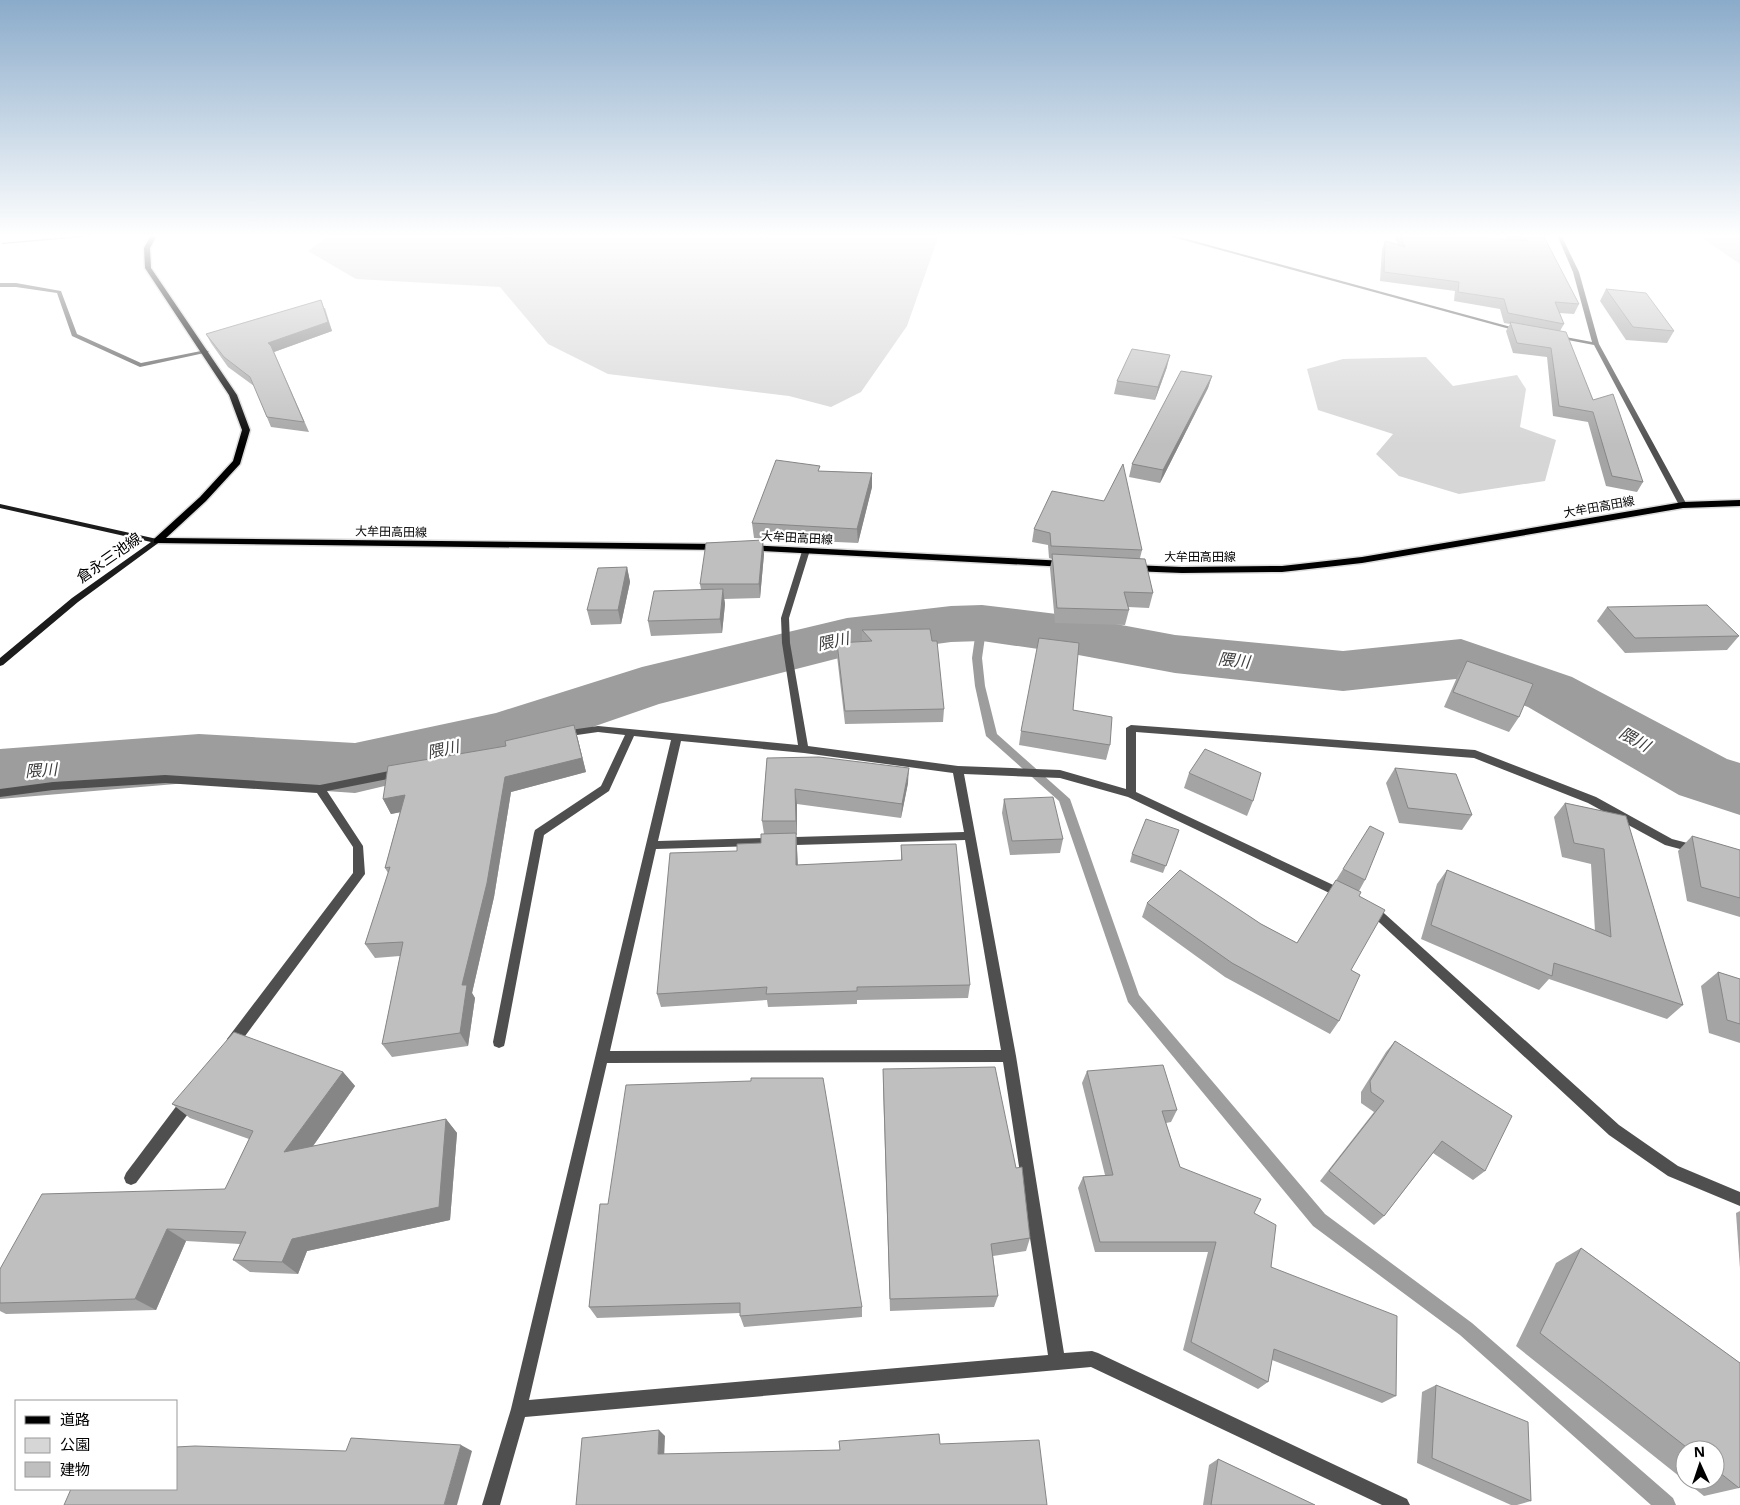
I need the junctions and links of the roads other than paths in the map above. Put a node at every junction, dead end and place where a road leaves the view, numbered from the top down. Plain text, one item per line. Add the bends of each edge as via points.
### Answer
1 (64, 305) edge
2 (174, 305) edge
3 (1424, 305) edge
4 (1585, 305) edge
5 (1531, 332) edge
6 (1550, 336) edge
7 (1596, 344) junction
8 (206, 352) junction
9 (1740, 503) edge
10 (1683, 505) junction
11 (0, 506) edge
12 (157, 541) junction
13 (806, 550) junction
14 (1075, 565) edge
15 (1124, 567) edge
16 (0, 663) edge
17 (631, 732) junction
18 (554, 735) edge
19 (677, 737) junction
20 (804, 749) junction
21 (958, 770) junction
22 (405, 772) edge
23 (320, 788) junction
24 (0, 793) edge
25 (1131, 794) junction
26 (970, 836) junction
27 (652, 845) junction
28 (1705, 852) edge
29 (499, 1042) dead end
30 (227, 1050) edge
31 (1009, 1056) junction
32 (603, 1057) junction
33 (197, 1090) edge
34 (131, 1178) dead end
35 (1740, 1199) edge
36 (1057, 1362) junction
37 (519, 1409) junction
38 (491, 1505) edge
39 (1401, 1505) edge

1 - 8 street via 74,335 140,364
2 - 8 main road
3 - 5 street
4 - 7 street
6 - 7 street
7 - 10 street
8 - 12 main road via 233,394 246,430 237,462
9 - 10 main road, 大牟田高田線
10 - 15 main road, 大牟田高田線 via 1326,564 1272,569
11 - 12 main road, 倉永三池線
12 - 13 main road, 大牟田高田線 via 686,545
12 - 16 main road, 倉永三池線 via 74,600
13 - 14 main road, 大牟田高田線
13 - 20 street via 785,618 788,657
17 - 18 street via 598,729
17 - 19 street
17 - 29 street via 605,788 539,833
19 - 20 street
19 - 27 street
20 - 21 street
21 - 25 street via 1052,773
21 - 26 street
22 - 23 street
23 - 24 street via 165,779
23 - 30 street via 358,846 358,874
25 - 28 street via 1131,728 1475,754 1592,800 1669,842
25 - 35 street via 1375,910 1614,1130 1673,1171
26 - 27 street
26 - 31 street
27 - 32 street
31 - 32 street
31 - 36 street
32 - 37 street
33 - 34 street
36 - 37 street
36 - 39 street via 1092,1359
37 - 38 street

